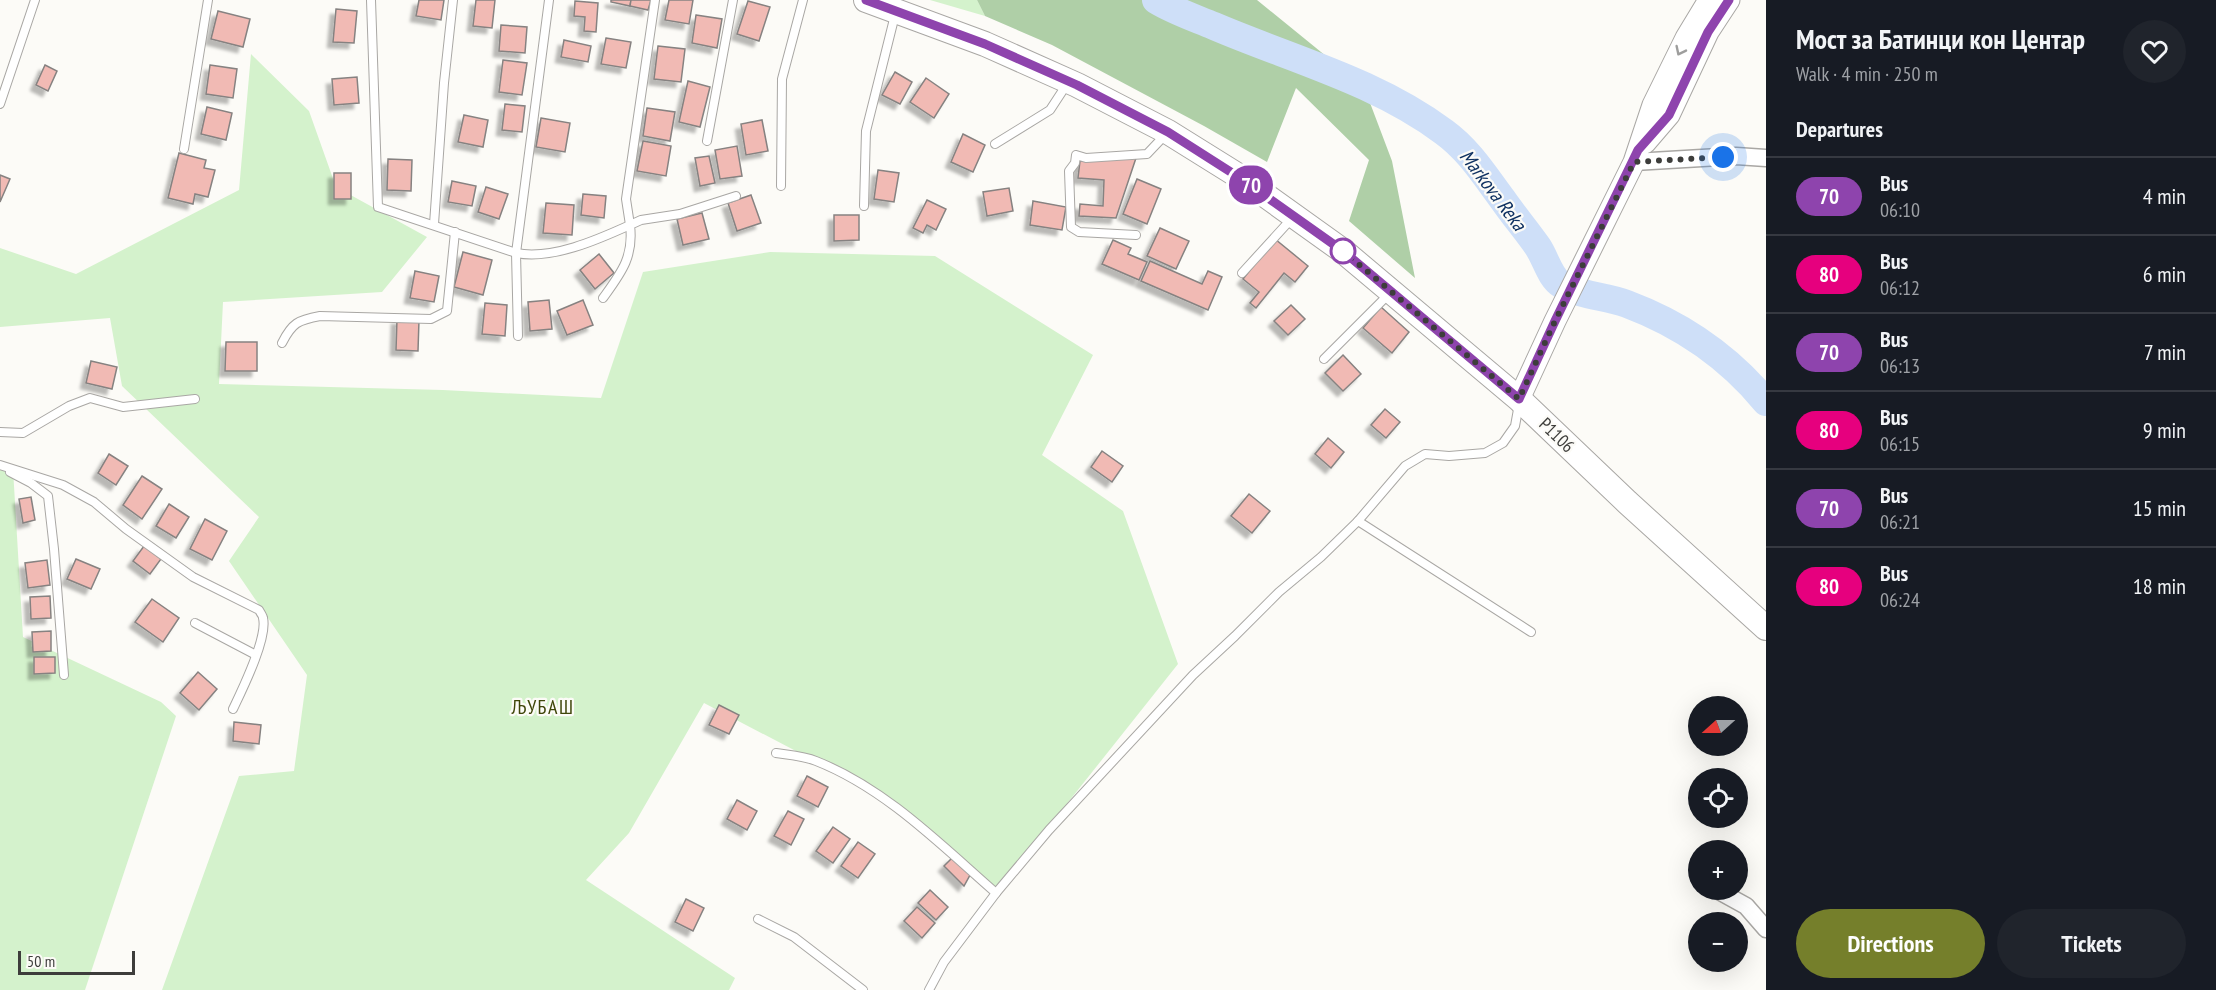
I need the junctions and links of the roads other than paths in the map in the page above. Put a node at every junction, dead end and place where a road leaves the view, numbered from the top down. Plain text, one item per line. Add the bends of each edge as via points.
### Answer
1 (34, 0) edge
2 (208, 0) edge
3 (371, 0) edge
4 (453, 0) edge
5 (549, 0) edge
6 (655, 0) edge
7 (733, 0) edge
8 (803, 0) edge
9 (866, 0) edge
10 (1709, 0) edge
11 (1729, 0) edge
12 (896, 11) junction
13 (1069, 82) junction
14 (0, 105) edge
15 (1168, 132) junction
16 (707, 141) dead end
17 (995, 144) dead end
18 (184, 148) dead end
19 (1636, 156) junction
20 (1766, 158) edge
21 (781, 186) dead end
22 (736, 196) dead end
23 (864, 206) dead end
24 (1294, 216) junction
25 (434, 224) junction
26 (630, 225) junction
27 (455, 232) junction
28 (1136, 235) dead end
29 (516, 253) junction
30 (1242, 273) dead end
31 (1391, 291) junction
32 (603, 298) dead end
33 (518, 336) dead end
34 (282, 343) dead end
35 (1324, 359) dead end
36 (195, 399) dead end
37 (1519, 399) junction
38 (0, 432) edge
39 (0, 466) edge
40 (1358, 521) junction
41 (195, 623) dead end
42 (1766, 628) edge
43 (1531, 632) dead end
44 (256, 655) junction
45 (64, 675) dead end
46 (233, 709) dead end
47 (776, 753) dead end
48 (996, 893) junction
49 (1736, 900) edge
50 (758, 919) dead end
51 (1766, 929) edge
52 (863, 990) edge
53 (930, 990) edge

1 - 14 lane
2 - 18 lane
3 - 25 lane via 378,207
4 - 25 lane
5 - 29 lane
6 - 26 lane via 626,199
7 - 16 lane
8 - 21 lane via 782,79
9 - 12 main road, P1106
10 -> 19 street via 1653,105
11 - 19 street via 1708,32 1669,115
12 - 13 main road, P1106 via 985,44
12 - 23 lane via 866,131
13 - 15 main road, P1106
13 - 17 lane via 1050,110
15 - 24 main road, P1106
15 - 28 lane via 1147,154 1086,158 1076,155 1069,171 1071,227 1079,232
19 - 20 street
19 - 37 street
22 - 26 lane
24 - 30 lane
24 - 31 main road, P1106
25 - 27 lane
26 - 29 lane via 549,254
26 - 32 lane via 632,240 625,268
27 - 29 lane
27 - 34 lane via 447,311 431,319 304,319 296,322
29 - 33 lane
31 - 35 lane
31 - 37 main road, P1106
36 - 38 lane via 123,407 90,398 23,433
37 - 40 lane via 1515,426 1503,443 1485,453 1425,454 1405,466
37 - 42 main road, P1106
39 - 44 lane via 63,485 94,502 126,530 194,577 259,610 263,626
39 - 45 lane via 48,496
40 - 43 lane
40 - 48 lane via 1193,675
41 - 44 lane
44 - 46 lane
47 - 48 lane via 813,760 853,778 921,828
48 - 53 lane via 944,962
49 - 51 street
50 - 52 lane via 794,937

